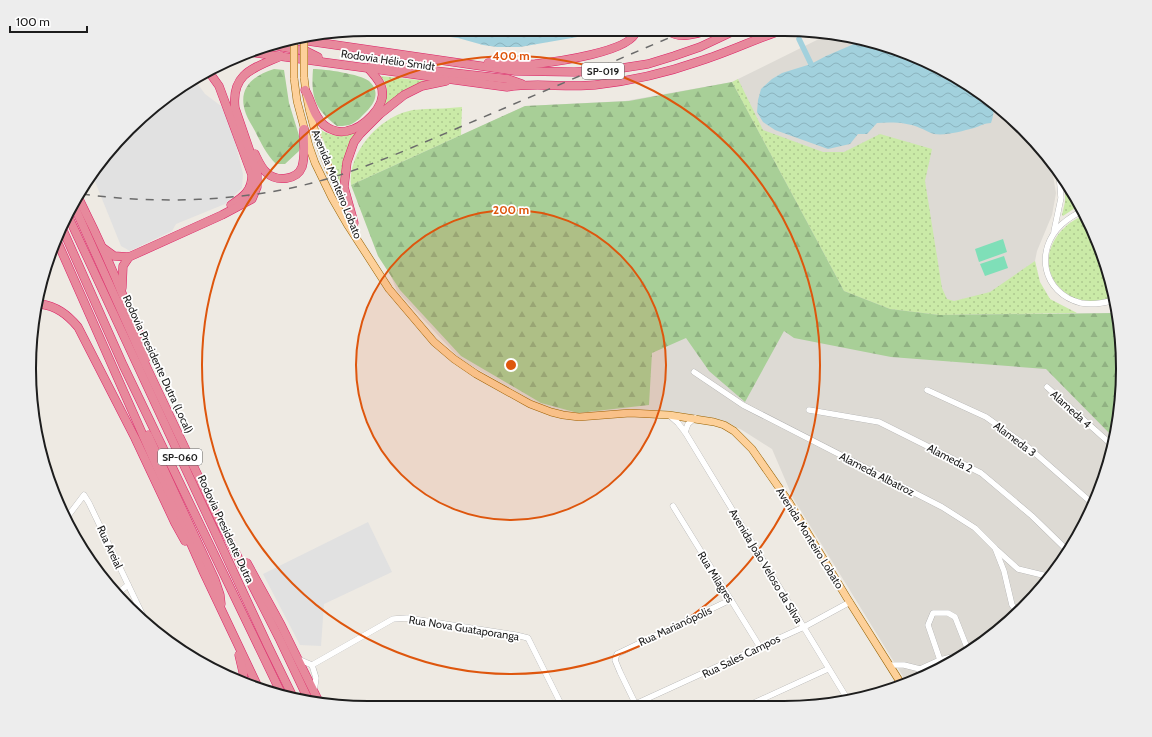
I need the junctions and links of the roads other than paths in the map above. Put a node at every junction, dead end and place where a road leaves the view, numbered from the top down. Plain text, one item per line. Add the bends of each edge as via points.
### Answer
1 (635, 36) edge
2 (722, 36) edge
3 (766, 36) edge
4 (309, 41) edge
5 (304, 42) edge
6 (321, 43) junction
7 (294, 44) edge
8 (292, 45) edge
9 (283, 47) edge
10 (273, 50) edge
11 (263, 54) edge
12 (282, 56) junction
13 (318, 57) junction
14 (465, 64) junction
15 (369, 69) junction
16 (212, 75) edge
17 (451, 80) junction
18 (523, 85) junction
19 (305, 90) junction
20 (242, 129) junction
21 (304, 129) junction
22 (1060, 184) edge
23 (81, 202) edge
24 (76, 211) edge
25 (1077, 213) edge
26 (222, 215) junction
27 (70, 221) edge
28 (354, 224) junction
29 (1054, 231) junction
30 (64, 233) edge
31 (361, 245) junction
32 (59, 248) edge
33 (103, 248) junction
34 (129, 257) junction
35 (122, 293) junction
36 (1109, 302) edge
37 (42, 304) edge
38 (147, 368) junction
39 (694, 372) dead end
40 (128, 376) junction
41 (1047, 387) dead end
42 (927, 390) dead end
43 (809, 410) dead end
44 (669, 415) junction
45 (695, 418) junction
46 (685, 432) junction
47 (1108, 442) edge
48 (1089, 500) edge
49 (673, 506) dead end
50 (69, 514) edge
51 (219, 520) junction
52 (1064, 547) edge
53 (995, 548) junction
54 (203, 571) junction
55 (1044, 575) edge
56 (128, 585) junction
57 (121, 590) edge
58 (730, 600) junction
59 (850, 602) junction
60 (1015, 608) edge
61 (140, 610) edge
62 (221, 610) junction
63 (804, 626) junction
64 (237, 643) junction
65 (966, 646) edge
66 (760, 647) junction
67 (298, 659) junction
68 (945, 659) edge
69 (940, 660) junction
70 (312, 665) junction
71 (890, 665) junction
72 (828, 669) junction
73 (920, 669) junction
74 (919, 672) edge
75 (243, 677) edge
76 (899, 680) edge
77 (255, 681) edge
78 (279, 689) edge
79 (291, 692) edge
80 (314, 692) junction
81 (306, 695) edge
82 (845, 695) edge
83 (316, 697) edge
84 (560, 701) edge
85 (633, 701) edge
86 (646, 701) edge
87 (758, 701) edge

1 - 14 highway via 623,44 594,54 555,62
2 - 14 highway, Rodovia Hélio Smidt / SP-019 via 648,64 603,71 514,71
3 - 18 highway, Rodovia Hélio Smidt / SP-019 via 700,61 650,76 570,87
4 - 6 highway, Rodovia Hélio Smidt / SP-019
5 - 19 main road, Avenida Monteiro Lobato, bridge
6 - 8 highway via 306,47
6 - 14 highway, Rodovia Hélio Smidt / SP-019
7 - 21 main road, Avenida Monteiro Lobato, bridge via 294,78
9 - 13 highway via 306,51
10 - 13 highway, Rodovia Hélio Smidt / SP-019
11 - 12 highway, Rodovia Hélio Smidt / SP-019
12 - 15 highway, Rodovia Hélio Smidt / SP-019
12 - 20 highway via 249,70 239,81 234,108
13 - 18 highway, Rodovia Hélio Smidt / SP-019 via 508,79
15 - 17 highway, Rodovia Hélio Smidt / SP-019
15 - 19 highway via 381,85 383,98 377,111 362,124 346,132 338,132 324,126 313,111
16 - 26 highway via 219,86 252,175 249,190
17 - 18 highway, Rodovia Hélio Smidt / SP-019 via 507,87
17 - 28 highway via 422,86 404,95 380,114 354,142 347,162 344,187
19 - 28 main road, Avenida Monteiro Lobato via 317,140
20 - 21 highway via 267,173 284,179 300,171 305,152
20 - 26 highway via 257,172 257,187 252,199
21 - 31 main road, Avenida Monteiro Lobato via 315,163 332,198
22 - 29 street via 1061,198
23 - 33 highway
24 - 38 highway, Rodovia Presidente Dutra (Local) / SP-060
25 - 29 street
26 - 34 highway
27 - 79 highway, Rodovia Presidente Dutra / SP-060
28 - 31 main road, Avenida Monteiro Lobato
29 - 36 street via 1045,257 1049,278 1056,289 1085,304
30 - 40 highway, Rodovia Presidente Dutra / SP-060
31 - 44 main road, Avenida Monteiro Lobato via 389,289 434,342 454,359 490,382 535,406 563,415
32 - 54 highway, SP-060
33 - 34 highway via 114,256
33 - 35 highway
34 - 35 highway via 122,271
35 - 38 highway via 144,347
37 - 54 highway via 62,311 78,327 175,523
38 - 51 highway, Rodovia Presidente Dutra (Local) / SP-060
39 - 53 street, Alameda Albatroz via 743,406 942,507 975,528
40 - 62 highway via 131,396 215,580
40 - 78 highway, Rodovia Presidente Dutra / SP-060
41 - 47 street, Alameda 4
42 - 48 street, Alameda 3 via 986,417 1028,447
43 - 52 street, Alameda 2 via 879,422 981,473
44 - 45 main road, Avenida Monteiro Lobato
44 - 46 street
45 - 46 street via 688,424
45 - 59 main road, Avenida Monteiro Lobato via 724,425 742,437 789,502
46 - 63 street, Avenida João Veloso da Silva
49 - 58 street, Rua Milagres
50 - 56 street, Rua Areial via 84,495
51 - 67 highway via 271,606
51 - 81 highway, Rodovia Presidente Dutra (Local) / SP-060
53 - 55 street via 1018,569
53 - 60 street, Alameda Albatroz
54 - 62 highway, SP-060
56 - 57 street
56 - 61 street, Rua Areial
58 - 66 street, Rua Milagres
58 - 85 street, Rua Marianópolis via 616,656
59 - 63 street, Rua Sales Campos
59 - 71 main road, Avenida Monteiro Lobato
62 - 64 highway, SP-060
63 - 66 street, Rua Sales Campos
63 - 72 street, Avenida João Veloso da Silva
64 - 75 highway
64 - 77 highway, SP-060
65 - 69 street via 955,617 948,613 933,612 928,625
66 - 86 street, Rua Sales Campos
67 - 70 street
67 - 80 highway
68 - 69 street
69 - 73 street
70 - 80 street via 316,678
70 - 84 street, Rua Nova Guataporanga via 393,619 407,618 528,638
71 - 73 street
71 - 76 main road, Avenida Monteiro Lobato
72 - 82 street, Avenida João Veloso da Silva
72 - 87 street
73 - 74 street
80 - 83 highway

